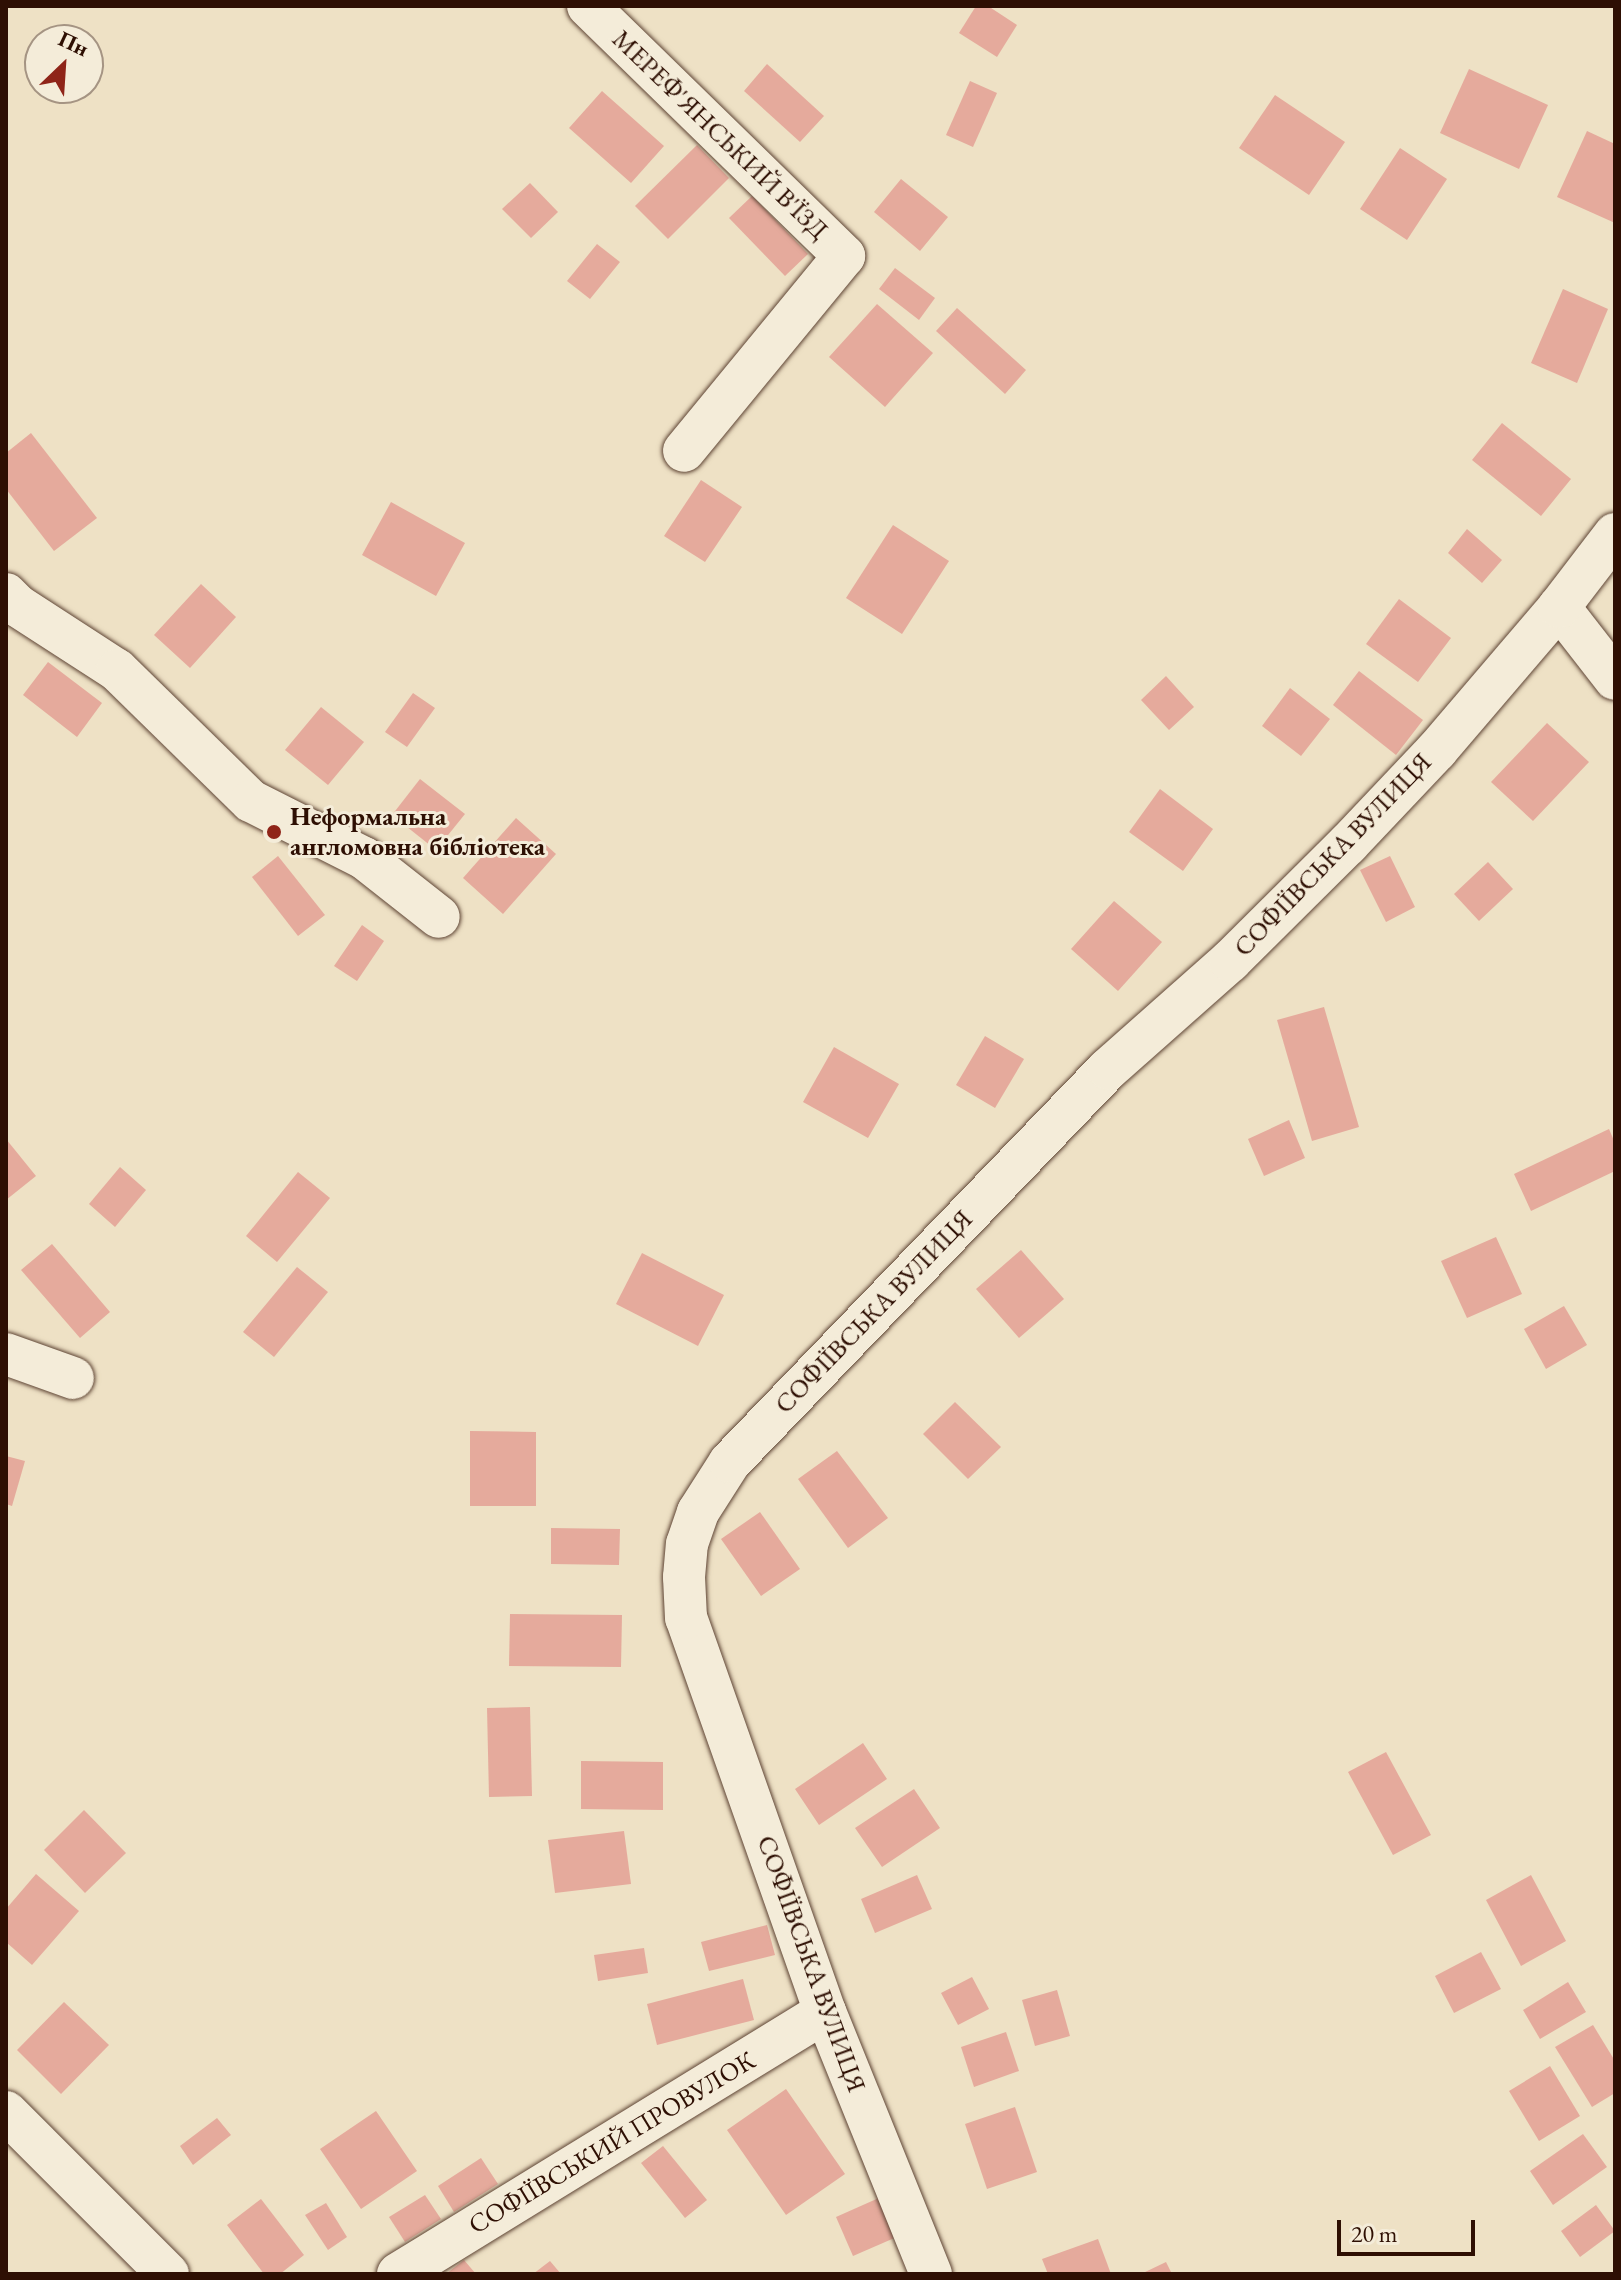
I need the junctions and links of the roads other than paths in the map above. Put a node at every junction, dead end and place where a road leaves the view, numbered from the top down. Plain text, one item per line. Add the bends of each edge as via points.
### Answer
1 (588, 6) edge
2 (684, 451) dead end
3 (1615, 534) edge
4 (10, 606) edge
5 (1559, 607) junction
6 (1615, 679) edge
7 (439, 917) dead end
8 (6, 1354) edge
9 (73, 1378) dead end
10 (825, 2012) junction
11 (6, 2112) edge
12 (168, 2274) edge
13 (398, 2274) edge
14 (931, 2274) edge

1 - 2 street, МЕРЕФ'ЯНСЬКИЙ В'ЇЗД via 844,256
3 - 5 street, СОФІЇВСЬКА ВУЛИЦЯ
4 - 7 street via 117,670 251,801 364,858
5 - 6 street
5 - 10 street, СОФІЇВСЬКА ВУЛИЦЯ via 1348,844 1230,961 1108,1069 730,1462 698,1512 687,1544 686,1618
8 - 9 street
10 - 13 street, СОФІЇВСЬКИЙ ПРОВУЛОК
10 - 14 street, СОФІЇВСЬКА ВУЛИЦЯ
11 - 12 street

